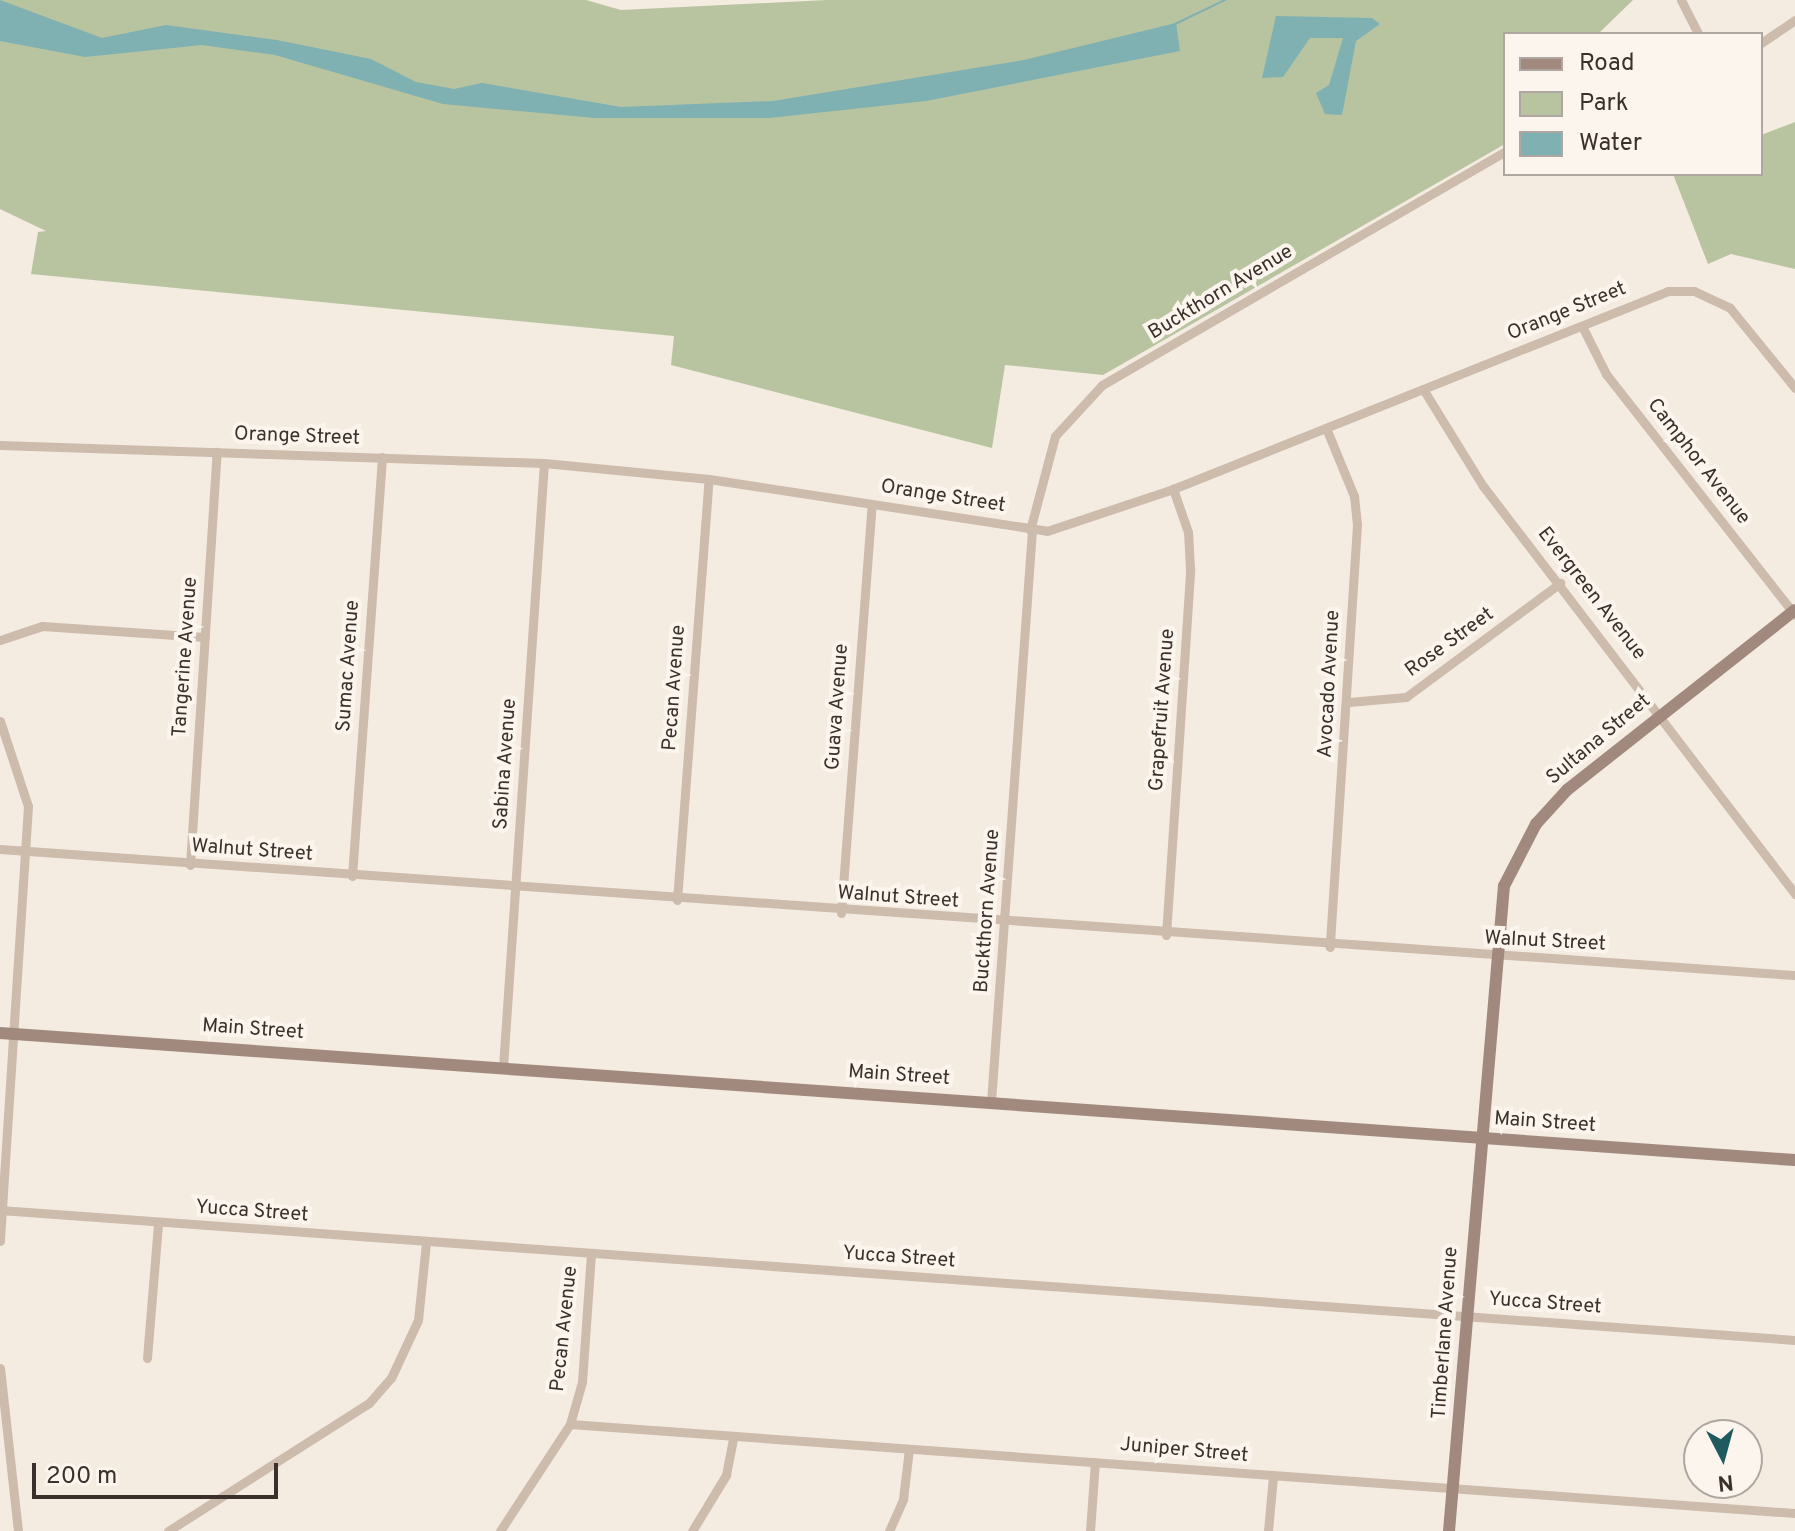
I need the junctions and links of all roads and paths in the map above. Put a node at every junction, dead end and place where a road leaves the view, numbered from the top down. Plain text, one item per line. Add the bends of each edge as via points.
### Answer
1 (1681, 0) edge
2 (1795, 20) edge
3 (1697, 32) edge
4 (1763, 42) edge
5 (1503, 152) edge
6 (1582, 326) junction
7 (1795, 388) edge
8 (1423, 389) junction
9 (1326, 428) junction
10 (0, 445) edge
11 (217, 452) junction
12 (382, 457) junction
13 (544, 463) junction
14 (709, 479) junction
15 (1173, 489) junction
16 (872, 504) junction
17 (1031, 530) junction
18 (1560, 583) junction
19 (1794, 612) edge
20 (205, 637) junction
21 (0, 640) edge
22 (1349, 702) junction
23 (1662, 712) junction
24 (0, 721) edge
25 (0, 849) edge
26 (27, 851) junction
27 (190, 865) junction
28 (352, 876) junction
29 (516, 889) junction
30 (1795, 894) edge
31 (677, 900) junction
32 (841, 913) junction
33 (1005, 924) junction
34 (1166, 935) junction
35 (1330, 947) junction
36 (1495, 957) junction
37 (1795, 975) edge
38 (0, 1033) edge
39 (14, 1034) junction
40 (503, 1067) junction
41 (991, 1102) junction
42 (1480, 1138) junction
43 (1795, 1160) edge
44 (1, 1210) edge
45 (158, 1223) junction
46 (0, 1241) edge
47 (426, 1242) junction
48 (591, 1253) junction
49 (1467, 1317) junction
50 (1795, 1340) edge
51 (147, 1358) dead end
52 (0, 1368) edge
53 (570, 1424) junction
54 (733, 1438) junction
55 (909, 1449) junction
56 (1095, 1462) junction
57 (1273, 1476) junction
58 (1454, 1490) junction
59 (1795, 1513) edge
60 (18, 1531) edge
61 (168, 1531) edge
62 (500, 1531) edge
63 (692, 1531) edge
64 (889, 1531) edge
65 (1090, 1531) edge
66 (1268, 1531) edge
67 (1449, 1531) edge

1 - 3 street
2 - 4 street
5 - 17 street, Buckthorn Avenue via 1102,385 1055,436
6 - 7 street, Orange Street via 1668,291 1704,294 1730,308
6 - 8 street, Orange Street
6 - 19 street, Camphor Avenue via 1606,374
8 - 9 street, Orange Street
8 - 18 street, Evergreen Avenue via 1475,474
9 - 15 street, Orange Street
9 - 22 street, Avocado Avenue via 1354,496
10 - 11 street, Orange Street
11 - 12 street, Orange Street
11 - 20 street, Tangerine Avenue
12 - 13 street, Orange Street
12 - 28 street, Sumac Avenue
13 - 14 street, Orange Street
13 - 29 street, Sabina Avenue
14 - 16 street, Orange Street
14 - 31 street, Pecan Avenue
15 - 17 street, Orange Street via 1075,527
15 - 34 street, Grapefruit Avenue via 1188,532 1190,569
16 - 17 street, Orange Street
16 - 32 street, Guava Avenue
17 - 33 street, Buckthorn Avenue
18 - 22 street, Rose Street via 1406,697
18 - 23 street, Evergreen Avenue
19 - 23 main road, Sultana Street
20 - 21 street via 42,626
20 - 27 street, Tangerine Avenue
22 - 35 street, Avocado Avenue
23 - 30 street, Evergreen Avenue
23 - 36 main road, Sultana Street via 1536,824 1504,886
24 - 26 street via 28,806
25 - 26 street, Walnut Street
26 - 27 street, Walnut Street
26 - 39 street
27 - 28 street, Walnut Street
28 - 29 street, Walnut Street
29 - 31 street, Walnut Street
29 - 40 street, Sabina Avenue
31 - 32 street, Walnut Street
32 - 33 street, Walnut Street
33 - 34 street, Walnut Street
33 - 41 street, Buckthorn Avenue
34 - 35 street, Walnut Street
35 - 36 street, Walnut Street
36 - 37 street, Walnut Street
36 - 42 main road, Sultana Street
38 - 39 main road, Main Street
39 - 40 main road, Main Street
39 - 44 street
40 - 41 main road, Main Street
41 - 42 main road, Main Street
42 - 43 main road, Main Street
42 - 49 main road, Timberlane Avenue
44 - 45 street, Yucca Street
44 - 46 street
45 - 47 street, Yucca Street
45 - 51 street
47 - 48 street, Yucca Street
47 - 61 street via 418,1320 391,1378 369,1403
48 - 49 street, Yucca Street
48 - 53 street, Pecan Avenue via 582,1382
49 - 50 street, Yucca Street
49 - 58 main road, Timberlane Avenue
52 - 60 street
53 - 54 street, Juniper Street
53 - 62 street, Pecan Avenue
54 - 55 street, Juniper Street
54 - 63 street via 726,1475
55 - 56 street, Juniper Street
55 - 64 street via 903,1499
56 - 57 street, Juniper Street
56 - 65 street
57 - 58 street, Juniper Street
57 - 66 street
58 - 59 street, Juniper Street
58 - 67 main road, Timberlane Avenue

